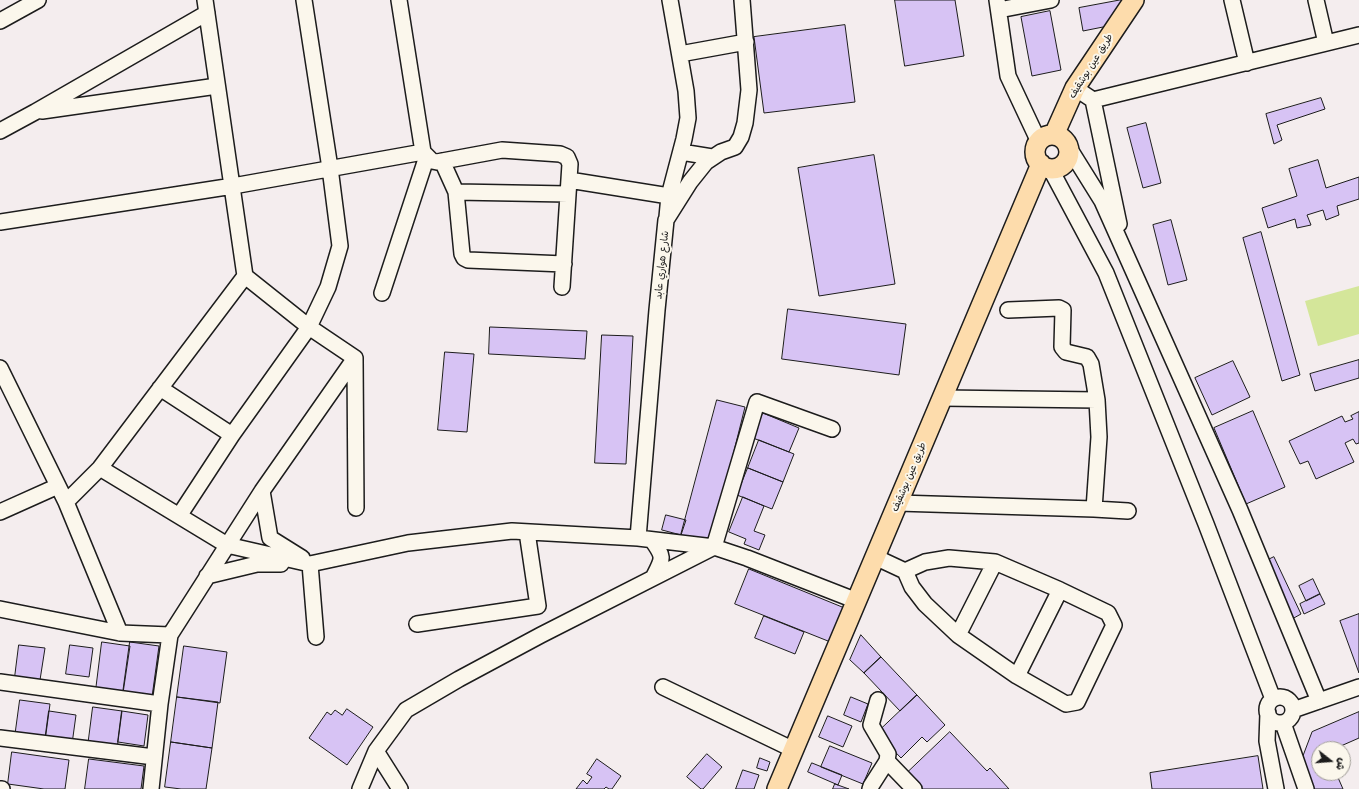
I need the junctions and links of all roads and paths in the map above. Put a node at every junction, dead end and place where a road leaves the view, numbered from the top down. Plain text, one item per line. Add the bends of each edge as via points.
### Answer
1 (38, 0) edge
2 (304, 0) edge
3 (399, 0) edge
4 (670, 0) edge
5 (742, 0) edge
6 (1050, 0) edge
7 (1134, 0) edge
8 (1232, 0) edge
9 (1316, 0) edge
10 (998, 5) edge
11 (206, 7) edge
12 (0, 21) edge
13 (1359, 35) edge
14 (746, 42) junction
15 (1326, 43) junction
16 (680, 54) junction
17 (1247, 63) junction
18 (218, 86) junction
19 (1075, 88) junction
20 (1093, 100) junction
21 (35, 112) junction
22 (0, 131) edge
23 (1046, 138) junction
24 (1069, 148) junction
25 (680, 152) junction
26 (425, 154) junction
27 (712, 157) junction
28 (442, 161) junction
29 (1045, 166) junction
30 (330, 168) junction
31 (233, 186) junction
32 (568, 187) junction
33 (456, 192) junction
34 (669, 196) junction
35 (666, 220) junction
36 (0, 222) edge
37 (1126, 256) junction
38 (564, 264) junction
39 (245, 276) junction
40 (562, 287) dead end
41 (382, 293) dead end
42 (1008, 310) dead end
43 (309, 327) junction
44 (355, 358) junction
45 (0, 368) edge
46 (160, 388) junction
47 (942, 398) junction
48 (1097, 400) junction
49 (832, 429) dead end
50 (232, 435) junction
51 (100, 468) junction
52 (58, 486) junction
53 (262, 491) junction
54 (66, 502) junction
55 (898, 503) junction
56 (356, 508) dead end
57 (1094, 509) junction
58 (1128, 511) dead end
59 (0, 512) edge
60 (179, 516) junction
61 (527, 532) junction
62 (645, 539) junction
63 (227, 546) junction
64 (714, 547) junction
65 (875, 557) junction
66 (995, 562) junction
67 (310, 564) junction
68 (905, 571) junction
69 (207, 576) junction
70 (653, 578) junction
71 (1060, 590) junction
72 (857, 601) junction
73 (0, 609) edge
74 (417, 624) dead end
75 (120, 632) junction
76 (958, 634) junction
77 (170, 635) junction
78 (316, 637) dead end
79 (1017, 676) junction
80 (0, 682) edge
81 (1359, 686) edge
82 (663, 687) dead end
83 (1273, 699) junction
84 (878, 700) dead end
85 (1319, 701) junction
86 (160, 704) junction
87 (1293, 710) junction
88 (1268, 713) junction
89 (1283, 723) junction
90 (0, 738) edge
91 (794, 750) junction
92 (376, 751) junction
93 (154, 757) junction
94 (887, 761) junction
95 (151, 789) edge
96 (360, 789) edge
97 (400, 789) edge
98 (777, 789) edge
99 (870, 789) edge
100 (914, 789) edge
101 (1276, 789) edge
102 (1306, 789) edge

1 - 12 street
2 - 30 street
3 - 26 street
4 - 16 street
5 - 14 street, شارع هواري عابد
6 - 10 street
7 - 19 main road, طريق عين بوشقيف
8 - 17 street
9 - 15 street
10 - 23 street via 1008,76
11 - 18 street
11 - 21 street
13 - 15 street
14 - 16 street
14 - 27 street, شارع هواري عابد via 749,90 741,137 735,147
15 - 17 street
16 - 25 street via 688,118
17 - 20 street
18 - 21 street
18 - 31 street
19 - 20 street
19 - 23 main road, طريق عين بوشقيف
20 - 37 street
21 - 22 street
23 - 24 main road via 1060,137
23 - 29 main road via 1035,152
24 - 29 main road via 1068,156 1061,166
24 - 37 street via 1102,201
25 - 27 street
25 - 34 street
26 - 28 street via 432,161
26 - 30 street
26 - 41 street
27 - 35 street, شارع هواري عابد via 690,182
28 - 32 street via 502,150 560,154 567,158 570,164
28 - 33 street
29 - 47 main road, طريق عين بوشقيف
29 - 83 street via 1106,273
30 - 31 street
30 - 43 street via 340,246 328,288
31 - 36 street
31 - 39 street
32 - 33 street
32 - 34 street
32 - 38 street
33 - 38 street via 464,258
34 - 35 street
35 - 62 street, شارع هواري عابد via 657,310
37 - 85 street via 1240,510
38 - 40 street
39 - 43 street
39 - 46 street
42 - 48 street via 1063,310 1062,347 1066,352 1087,357 1091,364
43 - 44 street
43 - 50 street
44 - 53 street
44 - 56 street
45 - 52 street
46 - 50 street
46 - 51 street
47 - 48 street
47 - 55 main road, طريق عين بوشقيف
48 - 57 street via 1099,437
49 - 64 street via 757,402
50 - 60 street
51 - 54 street
51 - 60 street
52 - 54 street
52 - 59 street
53 - 63 street
53 - 67 street via 270,538
54 - 75 street
55 - 57 street
55 - 65 main road, طريق عين بوشقيف
57 - 58 street
60 - 63 street
61 - 62 street
61 - 67 street via 512,531 408,543
61 - 74 street via 538,606
62 - 64 street
62 - 70 street via 661,553 661,563
63 - 67 street
63 - 69 street
64 - 70 street
64 - 72 street
65 - 68 street
65 - 72 main road, طريق عين بوشقيف
66 - 68 street via 949,558 925,562
66 - 71 street
66 - 76 street
67 - 69 street via 256,564
67 - 78 street
68 - 76 street via 912,587 925,604
69 - 77 street
70 - 92 street via 541,635 406,710
71 - 79 street
71 - 79 street via 1108,613 1114,625 1077,702 1066,704
72 - 91 main road, طريق عين بوشقيف
73 - 75 street
75 - 77 street
76 - 79 street
77 - 86 street
80 - 86 street
81 - 85 street
82 - 91 street
83 - 87 street via 1288,699
83 - 88 street via 1268,705
84 - 94 street via 871,725 888,754
85 - 87 street
86 - 93 street
87 - 89 street via 1291,718
88 - 89 street via 1273,721
88 - 101 street via 1267,741
89 - 102 street
90 - 93 street
91 - 98 main road, طريق عين بوشقيف
92 - 96 street
92 - 97 street
93 - 95 street
94 - 99 street
94 - 100 street

